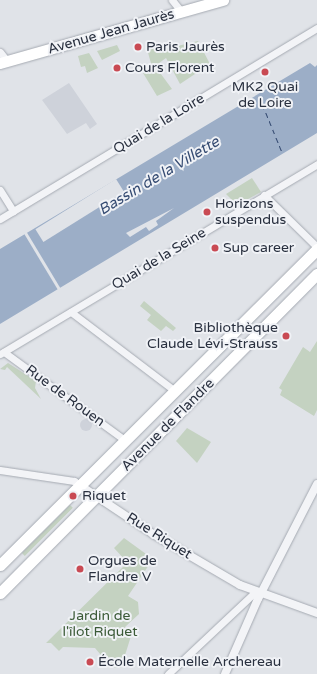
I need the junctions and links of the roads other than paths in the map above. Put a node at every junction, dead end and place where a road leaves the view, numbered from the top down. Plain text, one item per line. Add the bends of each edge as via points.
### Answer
1 (172, 0) edge
2 (223, 0) edge
3 (181, 11) junction
4 (317, 28) edge
5 (0, 52) edge
6 (4, 62) edge
7 (317, 164) edge
8 (0, 190) edge
9 (264, 195) junction
10 (13, 211) junction
11 (0, 219) edge
12 (317, 248) edge
13 (317, 274) edge
14 (71, 312) junction
15 (2, 353) edge
16 (175, 391) junction
17 (126, 441) junction
18 (0, 470) edge
19 (317, 484) edge
20 (81, 486) junction
21 (97, 497) junction
22 (0, 565) edge
23 (0, 593) edge
24 (258, 593) junction
25 (317, 613) edge
26 (168, 674) edge
27 (224, 674) edge

1 - 3 street
2 - 3 main road, Avenue Jean Jaurès
3 - 6 main road, Avenue Jean Jaurès
4 - 10 street, Quai de la Loire
5 - 6 street
7 - 9 street, Quai de la Seine
8 - 10 street
9 - 12 street
9 - 14 street, Quai de la Seine
10 - 11 street, Quai de la Loire
12 - 16 main road, Avenue de Flandre
13 - 21 main road, Avenue de Flandre
14 - 15 street, Quai de la Seine
14 - 16 street
15 - 17 street, Rue de Rouen
16 - 17 main road, Avenue de Flandre
17 - 20 main road, Avenue de Flandre
18 - 20 street, Rue Riquet via 74,481
19 - 24 street
20 - 21 street, Rue Riquet
20 - 22 main road, Avenue de Flandre
21 - 23 main road, Avenue de Flandre
21 - 24 street, Rue Riquet via 153,534
24 - 25 street, Rue Riquet
24 - 26 street
24 - 27 street

